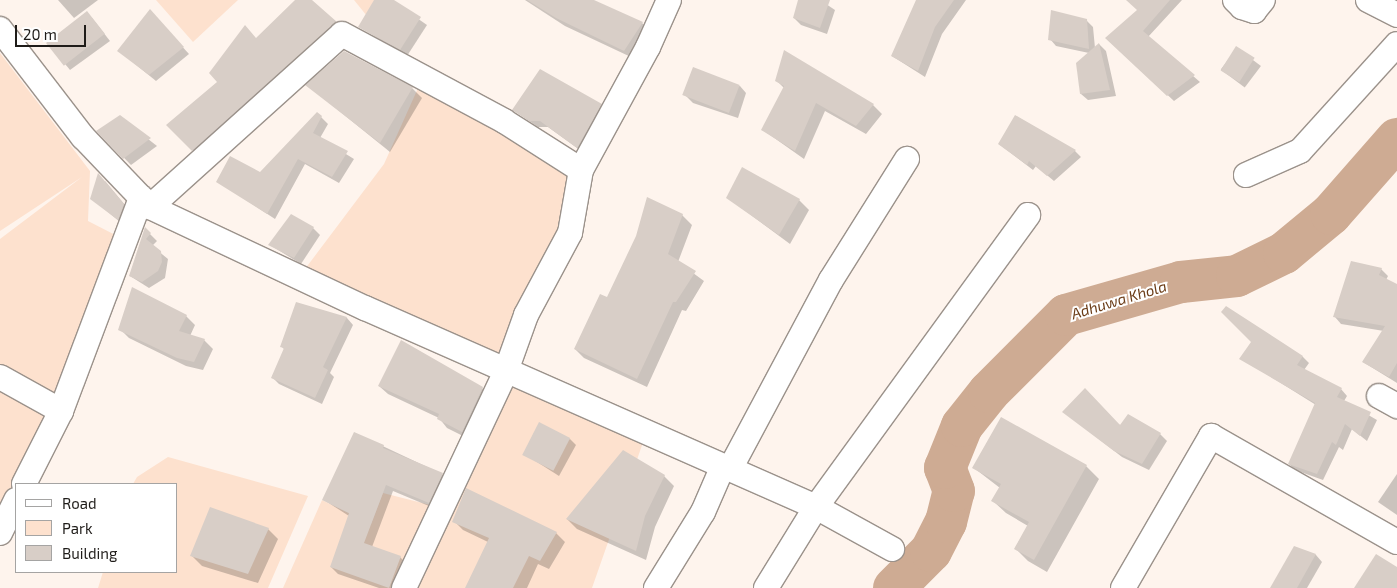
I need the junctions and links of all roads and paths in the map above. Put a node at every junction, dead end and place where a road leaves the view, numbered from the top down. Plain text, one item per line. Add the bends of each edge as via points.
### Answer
1 (669, 0) edge
2 (1235, 0) edge
3 (1263, 0) edge
4 (1368, 0) edge
5 (1397, 15) edge
6 (0, 29) edge
7 (1397, 44) edge
8 (907, 159) dead end
9 (581, 170) junction
10 (1246, 175) dead end
11 (145, 203) junction
12 (1028, 215) dead end
13 (506, 371) junction
14 (0, 378) edge
15 (61, 411) junction
16 (727, 468) junction
17 (25, 483) edge
18 (10, 503) edge
19 (816, 507) junction
20 (0, 533) edge
21 (1397, 542) edge
22 (892, 550) dead end
23 (404, 588) edge
24 (656, 588) edge
25 (766, 588) edge
26 (1122, 588) edge

1 - 9 street via 648,47
2 - 3 street via 1242,7 1254,11
4 - 5 street
6 - 11 street via 83,137
7 - 10 street via 1300,151
8 - 16 street via 831,280
9 - 11 street via 504,121 342,34
9 - 13 street via 570,233 526,315
11 - 13 street
11 - 15 street
12 - 19 street
13 - 16 street
13 - 23 street
14 - 15 street
15 - 17 street
16 - 19 street
16 - 24 street
18 - 20 street
19 - 22 street
19 - 25 street
21 - 26 street via 1211,436

